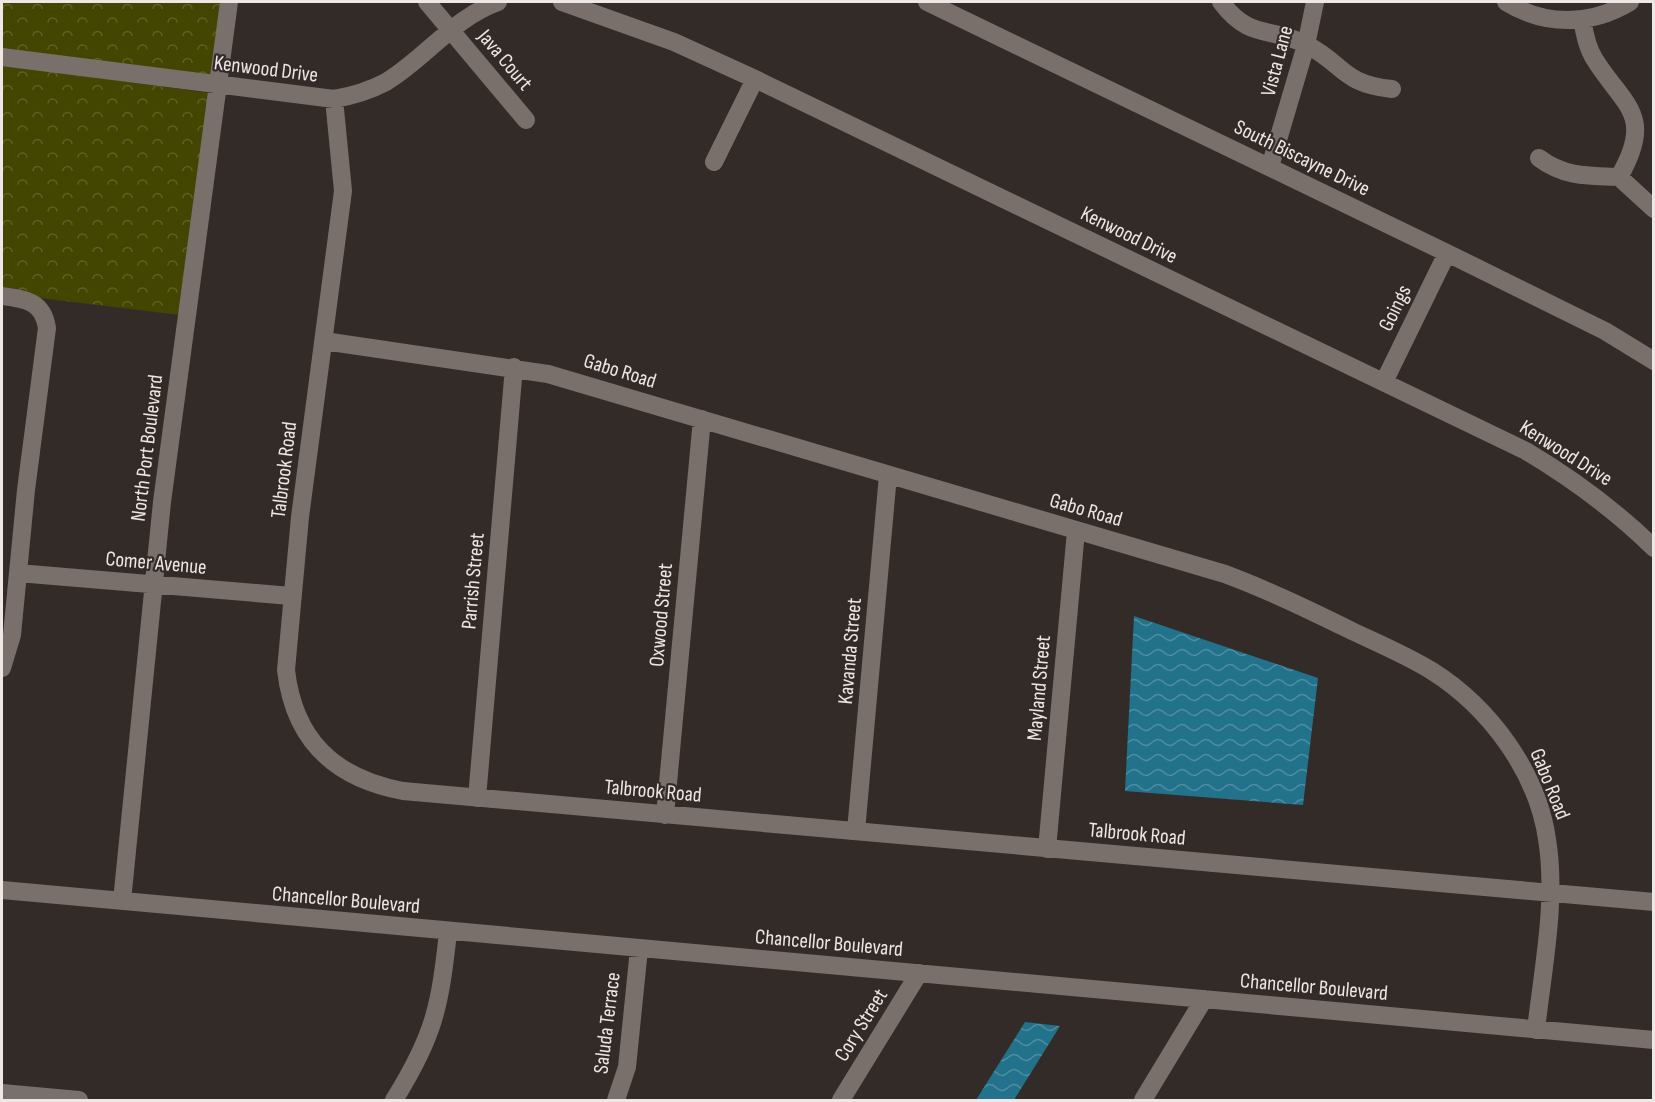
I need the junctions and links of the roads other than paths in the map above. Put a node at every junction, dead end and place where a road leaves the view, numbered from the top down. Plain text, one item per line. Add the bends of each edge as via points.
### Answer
1 (229, 2) edge
2 (427, 2) edge
3 (498, 2) edge
4 (562, 2) edge
5 (927, 2) edge
6 (1221, 2) edge
7 (1315, 2) edge
8 (1506, 2) edge
9 (1630, 2) edge
10 (1582, 20) junction
11 (450, 29) junction
12 (1306, 45) junction
13 (2, 57) edge
14 (755, 80) junction
15 (218, 86) junction
16 (1392, 89) dead end
17 (334, 99) junction
18 (526, 120) dead end
19 (1539, 158) dead end
20 (714, 162) dead end
21 (1270, 167) junction
22 (1619, 177) junction
23 (1653, 209) edge
24 (1447, 253) junction
25 (2, 296) edge
26 (324, 341) junction
27 (1653, 362) edge
28 (514, 368) junction
29 (1384, 382) junction
30 (702, 419) junction
31 (888, 475) junction
32 (1076, 531) junction
33 (1653, 548) edge
34 (18, 573) junction
35 (154, 585) junction
36 (291, 596) junction
37 (2, 668) edge
38 (477, 798) junction
39 (665, 814) junction
40 (856, 831) junction
41 (1047, 849) junction
42 (2, 890) edge
43 (1551, 895) junction
44 (122, 901) junction
45 (1653, 902) edge
46 (448, 932) junction
47 (639, 950) junction
48 (919, 973) junction
49 (1204, 999) junction
50 (1536, 1030) junction
51 (1653, 1040) edge
52 (2, 1094) edge
53 (79, 1101) edge
54 (394, 1101) edge
55 (616, 1101) edge
56 (841, 1101) edge
57 (1143, 1101) edge

1 - 15 street, North Port Boulevard
2 - 11 street, Java Court
3 - 11 street, Kenwood Drive via 476,10
4 - 14 street, Kenwood Drive via 674,42
5 - 21 street, South Biscayne Drive
6 - 12 street via 1236,20 1248,27
7 - 12 street, Vista Lane
8 - 10 street via 1539,17
9 - 10 street
10 - 22 street via 1593,57 1634,112 1635,146
11 - 17 street, Kenwood Drive via 386,82
11 - 18 street, Java Court
12 - 16 street via 1356,81
12 - 21 street, Vista Lane
13 - 15 street, Kenwood Drive
14 - 20 street
14 - 29 street, Kenwood Drive
15 - 17 street, Kenwood Drive
15 - 35 street, North Port Boulevard
17 - 26 street, Talbrook Road via 343,191
19 - 22 street via 1571,175
21 - 24 street, South Biscayne Drive
22 - 23 street
24 - 27 street, South Biscayne Drive via 1605,331
24 - 29 street, Goings
25 - 34 street via 26,299 40,309 47,328
26 - 28 street, Gabo Road
26 - 36 street, Talbrook Road
28 - 30 street, Gabo Road via 548,374
28 - 38 street, Parrish Street
29 - 33 street, Kenwood Drive via 1550,465 1604,503
30 - 31 street, Gabo Road
30 - 39 street, Oxwood Street
31 - 32 street, Gabo Road
31 - 40 street, Kavanda Street
32 - 41 street, Mayland Street
32 - 43 street, Gabo Road via 1263,588 1414,661 1452,685 1496,729 1528,780 1547,837
34 - 35 street, Comer Avenue
34 - 37 street via 12,635
35 - 36 street, Comer Avenue
35 - 44 street, North Port Boulevard
36 - 38 street, Talbrook Road via 286,655 288,688 300,721 321,752 345,772 378,786
38 - 39 street, Talbrook Road
39 - 40 street, Talbrook Road
40 - 41 street, Talbrook Road
41 - 43 street, Talbrook Road
42 - 44 street, Chancellor Boulevard
43 - 45 street, Talbrook Road
43 - 50 street, Gabo Road
44 - 46 street, Chancellor Boulevard
46 - 47 street, Chancellor Boulevard
46 - 54 street via 436,1015 419,1060
47 - 48 street, Chancellor Boulevard
47 - 55 street, Saluda Terrace via 628,1056
48 - 49 street, Chancellor Boulevard
48 - 56 street, Cory Street
49 - 50 street, Chancellor Boulevard
49 - 57 street
50 - 51 street, Chancellor Boulevard
52 - 53 street

